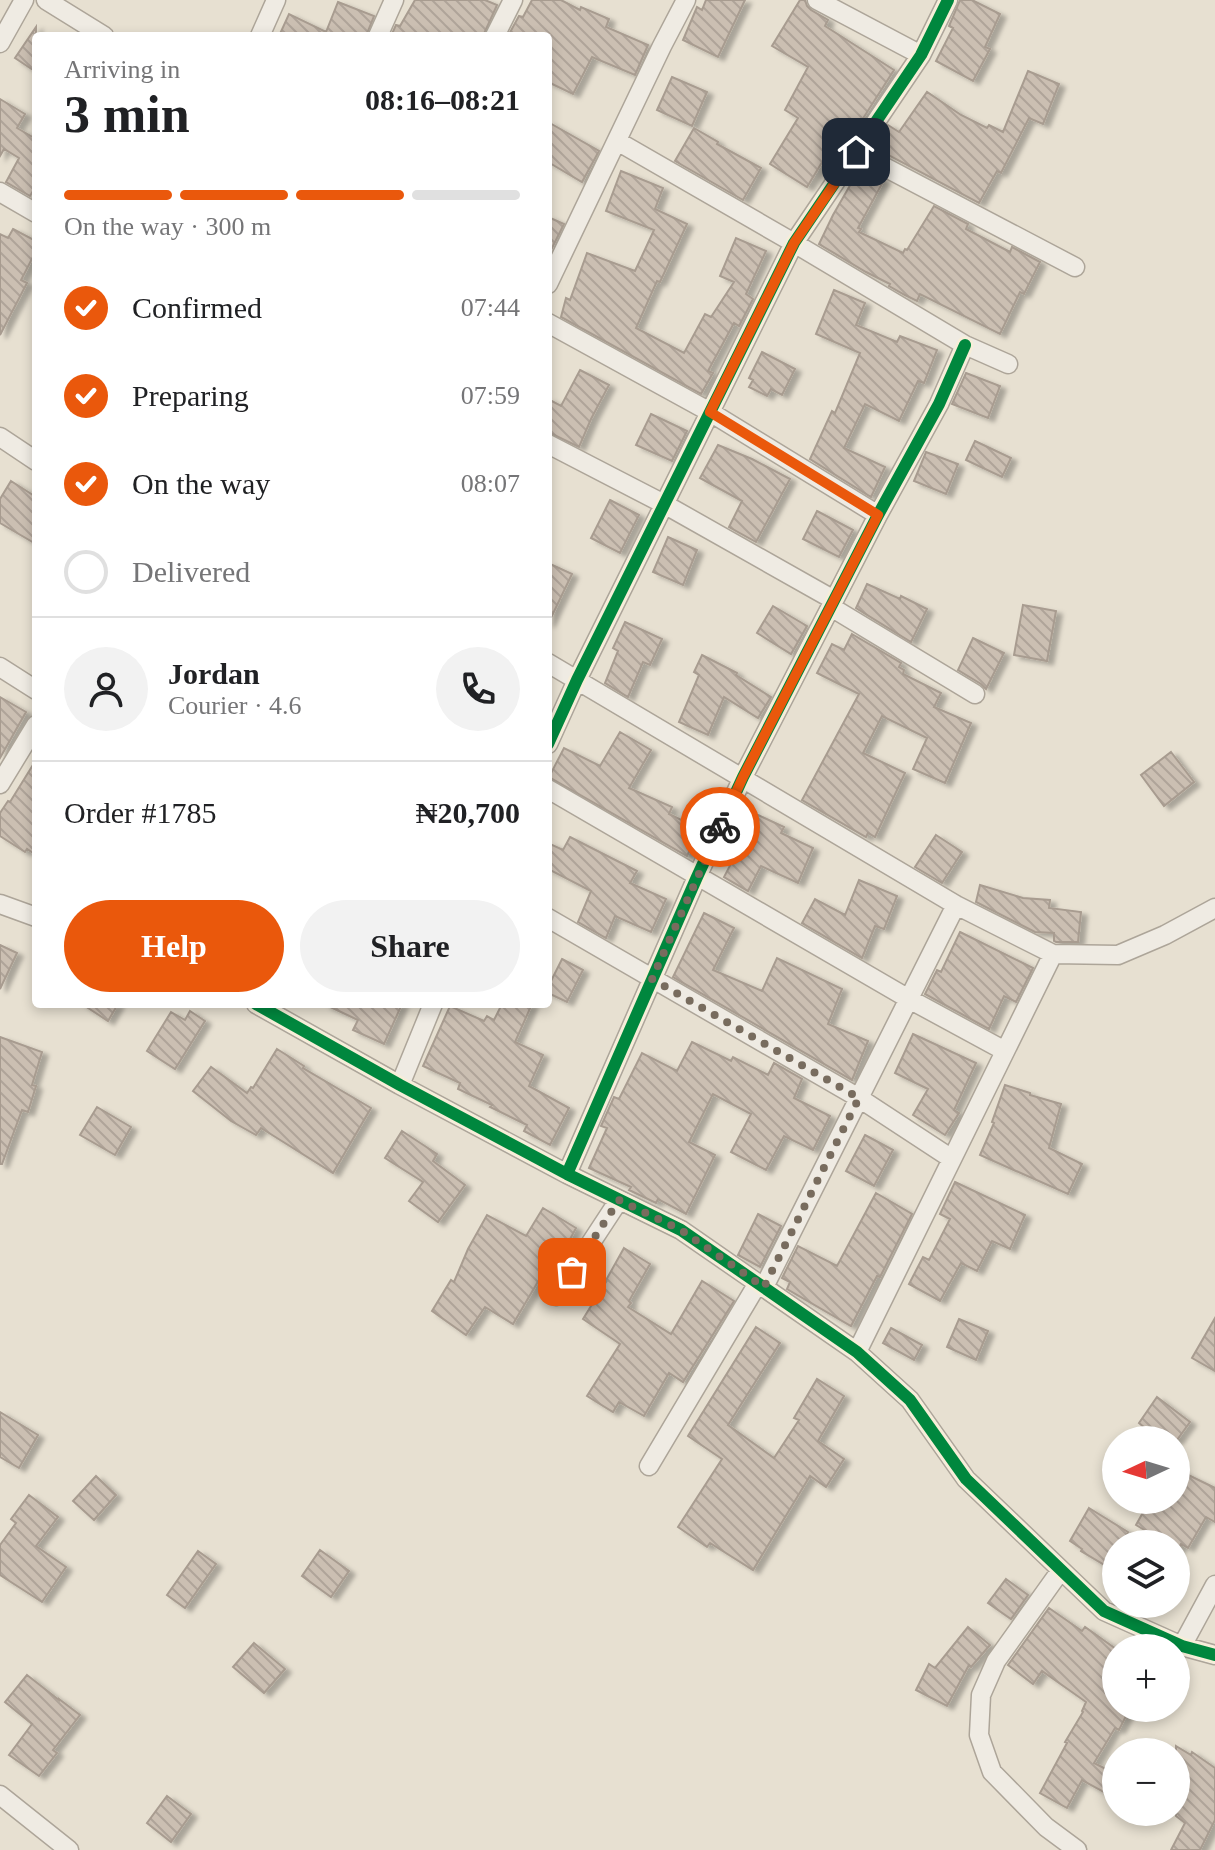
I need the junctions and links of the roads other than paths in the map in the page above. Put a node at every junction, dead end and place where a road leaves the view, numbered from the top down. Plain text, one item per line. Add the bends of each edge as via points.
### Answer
1 (24, 0) edge
2 (46, 0) edge
3 (276, 0) edge
4 (394, 0) edge
5 (513, 0) edge
6 (686, 0) edge
7 (817, 0) edge
8 (948, 0) edge
9 (98, 32) edge
10 (262, 32) edge
11 (380, 32) edge
12 (497, 32) edge
13 (0, 43) edge
14 (921, 55) junction
15 (617, 141) junction
16 (856, 152) junction
17 (0, 192) edge
18 (32, 211) edge
19 (794, 243) junction
20 (1075, 267) dead end
21 (552, 276) edge
22 (552, 325) edge
23 (965, 345) junction
24 (1008, 364) dead end
25 (710, 412) junction
26 (0, 437) edge
27 (552, 446) edge
28 (32, 458) edge
29 (664, 504) junction
30 (878, 515) junction
31 (832, 604) junction
32 (552, 665) edge
33 (0, 667) edge
34 (577, 680) junction
35 (32, 687) edge
36 (975, 694) dead end
37 (32, 732) edge
38 (552, 735) edge
39 (743, 777) junction
40 (0, 784) edge
41 (552, 791) edge
42 (697, 877) junction
43 (0, 904) edge
44 (956, 905) junction
45 (1215, 908) edge
46 (32, 916) edge
47 (552, 920) edge
48 (1053, 954) junction
49 (652, 979) junction
50 (909, 999) junction
51 (263, 1008) edge
52 (431, 1008) edge
53 (1005, 1051) junction
54 (400, 1085) junction
55 (859, 1098) junction
56 (952, 1159) junction
57 (567, 1174) junction
58 (619, 1200) junction
59 (761, 1285) junction
60 (556, 1296) dead end
61 (857, 1352) junction
62 (649, 1466) dead end
63 (1061, 1570) junction
64 (1215, 1585) edge
65 (1155, 1634) edge
66 (1188, 1634) edge
67 (1190, 1648) edge
68 (1215, 1655) edge
69 (0, 1795) edge
70 (69, 1850) edge
71 (1077, 1850) edge

1 - 13 street
2 - 9 street
3 - 10 street
4 - 11 street
5 - 12 street
6 - 15 street
7 - 14 street
8 - 14 street
14 - 16 street
15 - 19 street
15 - 21 street
16 - 19 street
16 - 20 street
17 - 18 street
19 - 23 street
19 - 25 street
22 - 25 street
23 - 24 street
23 - 30 street
25 - 29 street
25 - 30 street
26 - 28 street
27 - 29 street
29 - 31 street
29 - 34 street
30 - 31 street
31 - 36 street
31 - 39 street
32 - 34 street
33 - 35 street
34 - 38 street
34 - 39 street
37 - 40 street
39 - 42 street
39 - 44 street
41 - 42 street
42 - 49 street
42 - 50 street
43 - 46 street
44 - 48 street
44 - 50 street
45 - 48 street via 1118,955
47 - 49 street
48 - 53 street
49 - 55 street
49 - 57 street
50 - 53 street
50 - 55 street
51 - 54 street
52 - 54 street
53 - 56 street
54 - 57 street
55 - 56 street
55 - 59 street
56 - 61 street
57 - 58 street
58 - 59 street via 681,1230
58 - 60 street
59 - 61 street
59 - 62 street
61 - 63 street via 910,1400 966,1479
63 - 65 street via 1104,1611
63 - 71 street via 996,1661 981,1695 979,1735 992,1772 1046,1827
64 - 66 street
67 - 68 street
69 - 70 street

